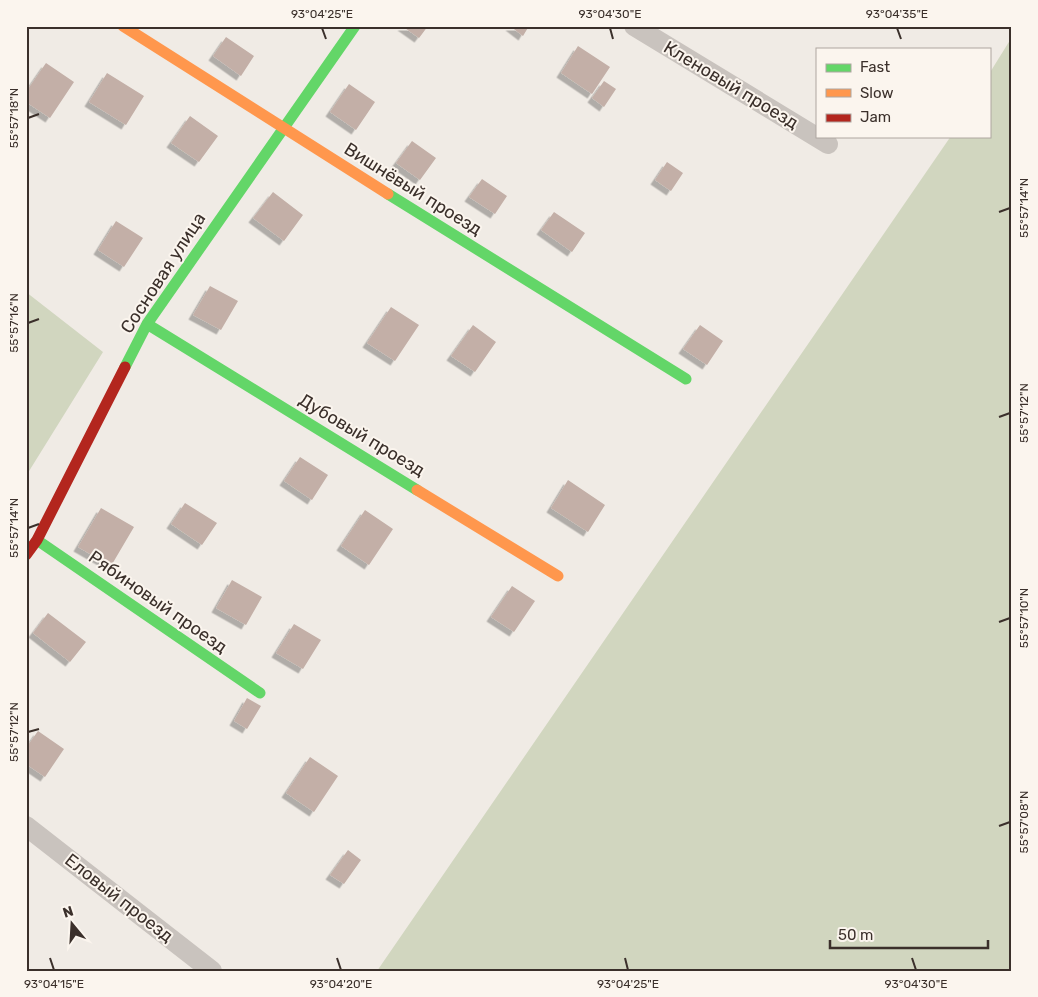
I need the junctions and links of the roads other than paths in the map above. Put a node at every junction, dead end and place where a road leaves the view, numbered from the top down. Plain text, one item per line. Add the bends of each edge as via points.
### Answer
1 (123, 26) edge
2 (355, 26) edge
3 (634, 26) edge
4 (283, 129) junction
5 (816, 137) edge
6 (818, 138) edge
7 (828, 144) dead end
8 (147, 324) junction
9 (686, 379) dead end
10 (37, 540) junction
11 (26, 555) edge
12 (558, 576) dead end
13 (260, 694) dead end
14 (26, 826) edge
15 (212, 971) edge

1 - 4 street, Вишнёвый проезд
2 - 4 street, Сосновая улица
3 - 5 street, Кленовый проезд
4 - 8 street, Сосновая улица
4 - 9 street, Вишнёвый проезд
6 - 7 street, Кленовый проезд
8 - 10 street, Сосновая улица
8 - 12 street, Дубовый проезд
10 - 11 street, Сосновая улица
10 - 13 street, Рябиновый проезд
14 - 15 street, Еловый проезд

